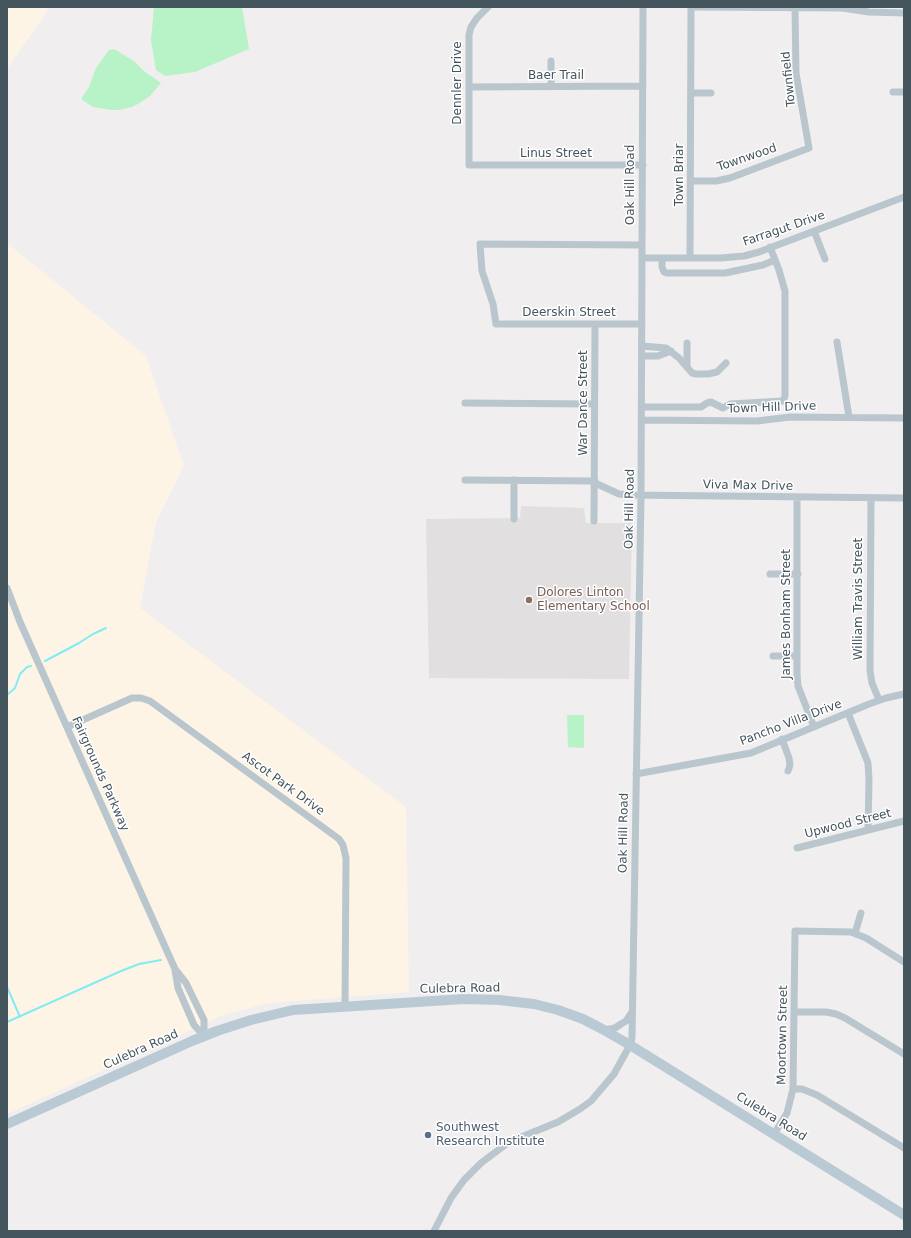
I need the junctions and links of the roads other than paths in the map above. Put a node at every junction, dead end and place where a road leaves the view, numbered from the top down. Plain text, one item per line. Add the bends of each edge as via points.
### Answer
1 (488, 7) edge
2 (643, 7) edge
3 (691, 7) edge
4 (696, 7) edge
5 (795, 8) edge
6 (904, 13) edge
7 (550, 61) dead end
8 (643, 86) junction
9 (469, 87) junction
10 (550, 87) junction
11 (893, 92) dead end
12 (904, 92) edge
13 (691, 93) junction
14 (711, 93) dead end
15 (809, 148) joint
16 (469, 165) joint
17 (642, 165) junction
18 (690, 180) junction
19 (904, 197) edge
20 (814, 231) junction
21 (642, 245) junction
22 (770, 247) junction
23 (642, 258) junction
24 (662, 258) junction
25 (690, 258) junction
26 (825, 259) dead end
27 (775, 260) junction
28 (595, 324) junction
29 (642, 324) junction
30 (837, 342) dead end
31 (687, 343) dead end
32 (642, 346) junction
33 (671, 351) junction
34 (642, 356) junction
35 (726, 363) dead end
36 (687, 367) junction
37 (465, 403) dead end
38 (594, 404) junction
39 (642, 407) junction
40 (849, 417) junction
41 (904, 418) edge
42 (642, 420) junction
43 (465, 480) dead end
44 (514, 480) junction
45 (594, 482) junction
46 (641, 496) junction
47 (797, 497) junction
48 (871, 498) junction
49 (904, 498) edge
50 (514, 519) dead end
51 (594, 521) dead end
52 (770, 574) dead end
53 (798, 574) junction
54 (7, 588) edge
55 (773, 656) dead end
56 (797, 656) junction
57 (904, 694) edge
58 (879, 700) junction
59 (848, 713) junction
60 (67, 727) junction
61 (814, 727) junction
62 (782, 739) junction
63 (788, 771) dead end
64 (636, 774) junction
65 (904, 821) edge
66 (868, 830) junction
67 (797, 848) dead end
68 (861, 913) dead end
69 (855, 933) junction
70 (904, 962) edge
71 (175, 969) junction
72 (345, 1007) junction
73 (632, 1012) junction
74 (794, 1012) junction
75 (604, 1030) junction
76 (204, 1036) junction
77 (630, 1045) junction
78 (904, 1054) edge
79 (793, 1089) junction
80 (7, 1124) edge
81 (774, 1134) junction
82 (904, 1148) edge
83 (904, 1215) edge
84 (434, 1231) edge

1 - 9 street, Dennler Drive via 477,18 469,35
2 - 8 street, Oak Hill Road
3 - 13 street, Town Briar
4 - 5 street
5 - 6 street via 842,8
5 - 15 street, Townfield via 796,73
7 - 10 street
8 - 10 street, Baer Trail
8 - 17 street, Oak Hill Road
9 - 10 street, Baer Trail
9 - 16 street, Dennler Drive
11 - 12 street
13 - 14 street
13 - 18 street, Town Briar
15 - 18 street, Townwood via 730,178 716,181
16 - 17 street, Linus Street
17 - 21 street, Oak Hill Road
18 - 25 street, Town Briar
19 - 20 street, Farragut Drive
20 - 22 street, Farragut Drive
20 - 26 street
21 - 23 street, Oak Hill Road
21 - 28 street, Deerskin Street via 480,244 482,271 493,304 496,324
22 - 25 street, Farragut Drive via 744,256
22 - 27 street
23 - 24 street, Farragut Drive
23 - 29 street, Oak Hill Road
24 - 25 street, Farragut Drive
24 - 27 street via 662,267 667,273 725,272 763,265
27 - 39 street via 785,291 783,401 730,404 723,408 711,402 702,407
28 - 29 street, Deerskin Street
28 - 38 street, War Dance Street
29 - 32 street, Oak Hill Road
30 - 40 street
31 - 36 street
32 - 33 street via 660,347
32 - 34 street, Oak Hill Road
33 - 34 street via 658,356
33 - 36 street
34 - 39 street, Oak Hill Road
35 - 36 street via 717,372 708,374 696,374
37 - 38 street
38 - 45 street, War Dance Street
39 - 42 street, Oak Hill Road
40 - 41 street, Town Hill Drive
40 - 42 street, Town Hill Drive
42 - 46 street, Oak Hill Road
43 - 44 street, Viva Max Drive
44 - 45 street, Viva Max Drive
44 - 50 street
45 - 46 street, Viva Max Drive via 620,494
45 - 51 street, War Dance Street
46 - 47 street, Viva Max Drive
46 - 64 street, Oak Hill Road
47 - 48 street, Viva Max Drive
47 - 53 street, James Bonham Street
48 - 49 street, Viva Max Drive
48 - 58 street, William Travis Street via 870,671
52 - 53 street
53 - 56 street, James Bonham Street
54 - 60 street, Fairgrounds Parkway
55 - 56 street
56 - 61 street, James Bonham Street via 798,686
57 - 58 street, Pancho Villa Drive
58 - 59 street, Pancho Villa Drive
59 - 61 street, Pancho Villa Drive
59 - 66 street via 868,762
60 - 71 street, Fairgrounds Parkway
60 - 72 street, Ascot Park Drive via 132,698 150,700 338,839 345,849 346,858
61 - 62 street, Pancho Villa Drive
62 - 63 street via 789,758
62 - 64 street, Pancho Villa Drive via 745,754
64 - 73 street, Oak Hill Road
65 - 66 street, Upwood Street
66 - 67 street, Upwood Street
68 - 69 street
69 - 70 street
69 - 74 street, Moortown Street via 795,931
71 - 76 street, Fairgrounds Parkway via 178,988 194,1025
71 - 76 street, Fairgrounds Parkway via 186,983 204,1020
72 - 75 main road, Culebra Road via 464,999 498,1000 554,1008
72 - 76 main road, Culebra Road via 293,1010 240,1023
73 - 75 street via 626,1021 615,1028
73 - 77 street, Oak Hill Road
74 - 78 street via 836,1014
74 - 79 street, Moortown Street
75 - 77 main road, Culebra Road
76 - 80 main road, Culebra Road
77 - 81 main road, Culebra Road
77 - 84 street via 614,1074 591,1101 558,1122 509,1142 481,1163 451,1198
79 - 81 street, Moortown Street via 787,1113
79 - 82 street via 808,1090
81 - 83 main road, Culebra Road

